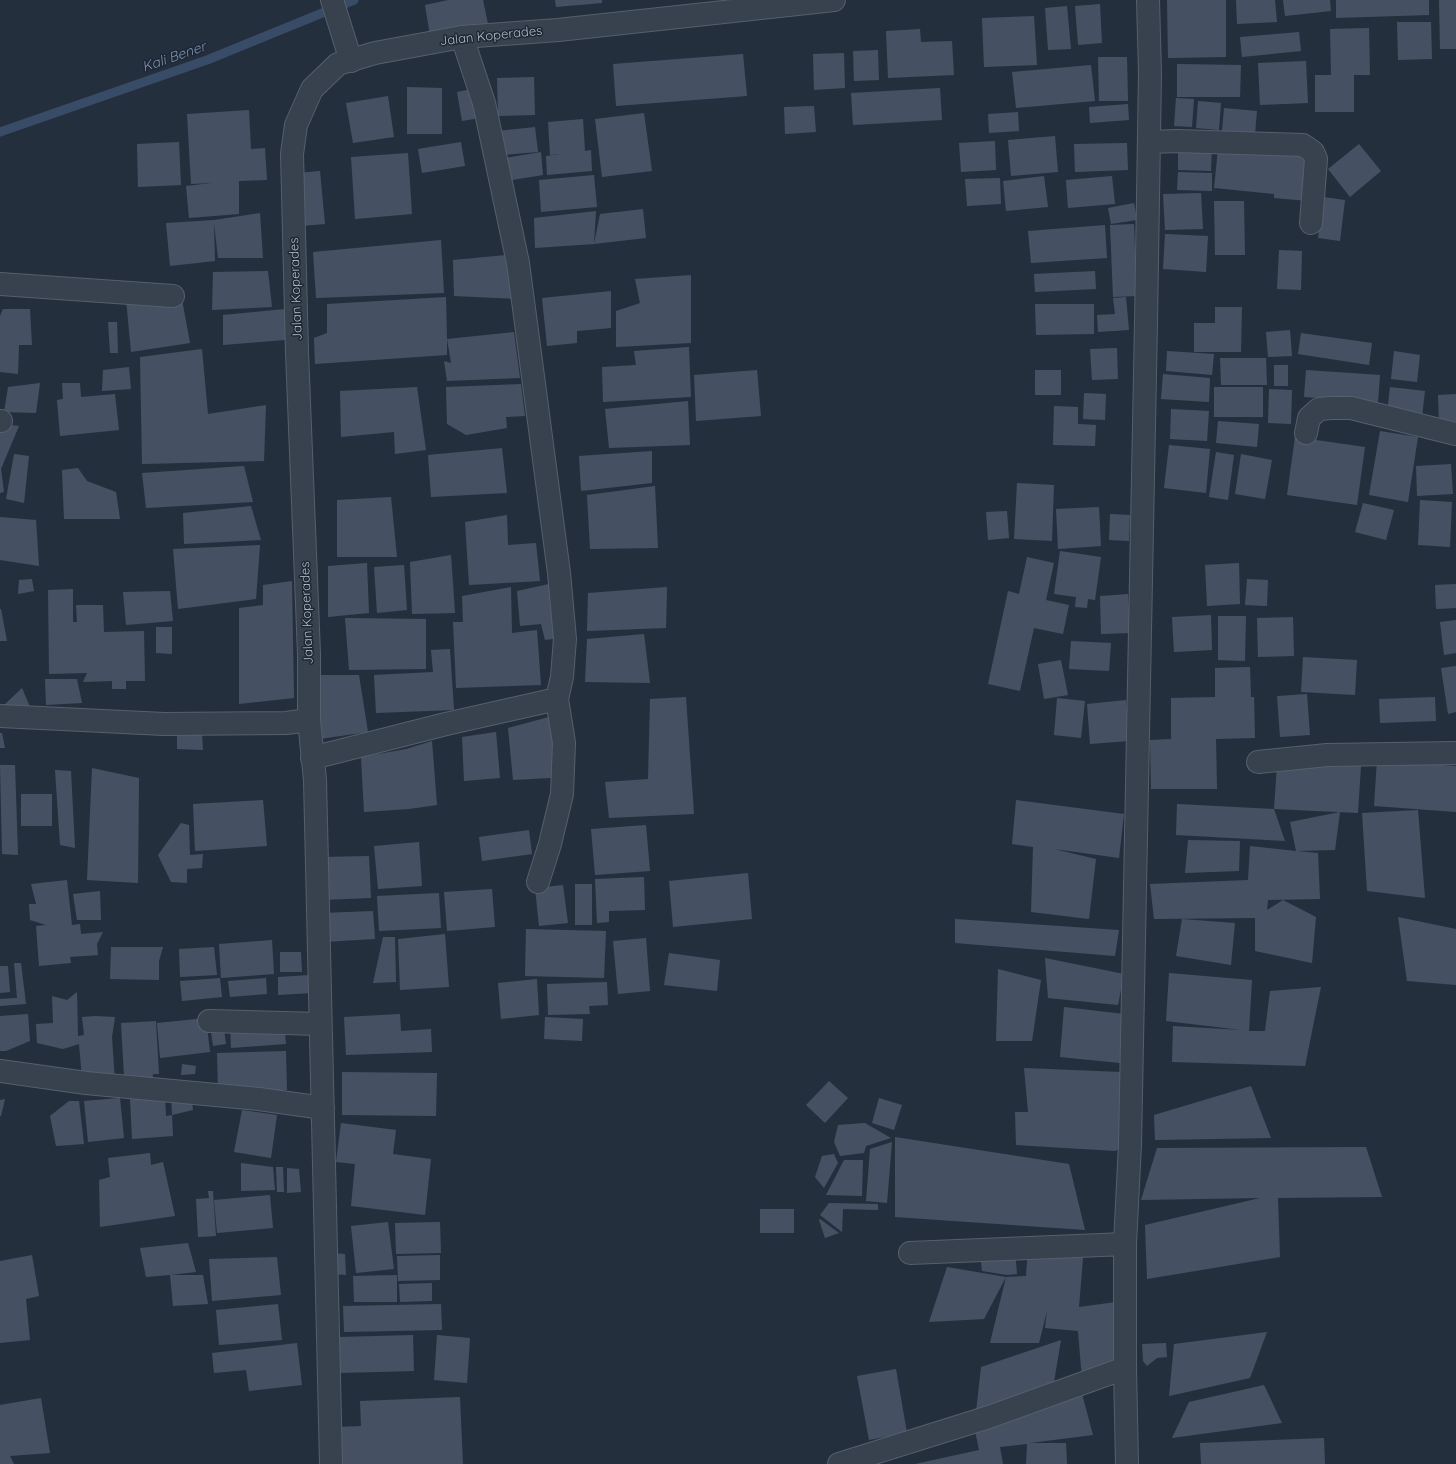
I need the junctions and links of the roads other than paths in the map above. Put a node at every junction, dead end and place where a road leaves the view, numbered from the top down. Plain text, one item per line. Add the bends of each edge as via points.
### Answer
1 (332, 0) edge
2 (834, 0) edge
3 (1148, 0) edge
4 (462, 37) junction
5 (351, 60) junction
6 (1149, 142) junction
7 (1311, 223) dead end
8 (0, 284) edge
9 (173, 296) dead end
10 (1306, 433) dead end
11 (1456, 434) edge
12 (557, 699) junction
13 (0, 716) edge
14 (309, 720) junction
15 (1456, 753) edge
16 (312, 758) junction
17 (1258, 762) dead end
18 (538, 882) dead end
19 (209, 1021) dead end
20 (320, 1024) junction
21 (0, 1071) edge
22 (323, 1108) junction
23 (1125, 1244) junction
24 (910, 1253) dead end
25 (1125, 1368) junction
26 (332, 1464) edge
27 (839, 1464) edge
28 (1127, 1464) edge

1 - 5 street
2 - 4 street, Jalan Koperades via 558,30
3 - 6 street
4 - 5 street, Jalan Koperades
4 - 12 street via 484,103 518,263 565,640
5 - 14 street, Jalan Koperades via 338,64 312,89 296,126 292,154
6 - 7 street via 1303,145 1314,152 1316,159
6 - 23 street via 1130,1136
8 - 9 street
10 - 11 street via 1309,418 1318,409 1351,408
12 - 16 street
12 - 18 street via 564,743 562,794
13 - 14 street via 164,724 286,723
14 - 16 street, Jalan Koperades
15 - 17 street via 1327,756
16 - 20 street, Jalan Koperades via 315,780
19 - 20 street
20 - 22 street, Jalan Koperades
21 - 22 street via 86,1083 259,1099
22 - 26 street, Jalan Koperades
23 - 24 street
23 - 25 street
25 - 27 street via 989,1417
25 - 28 street

